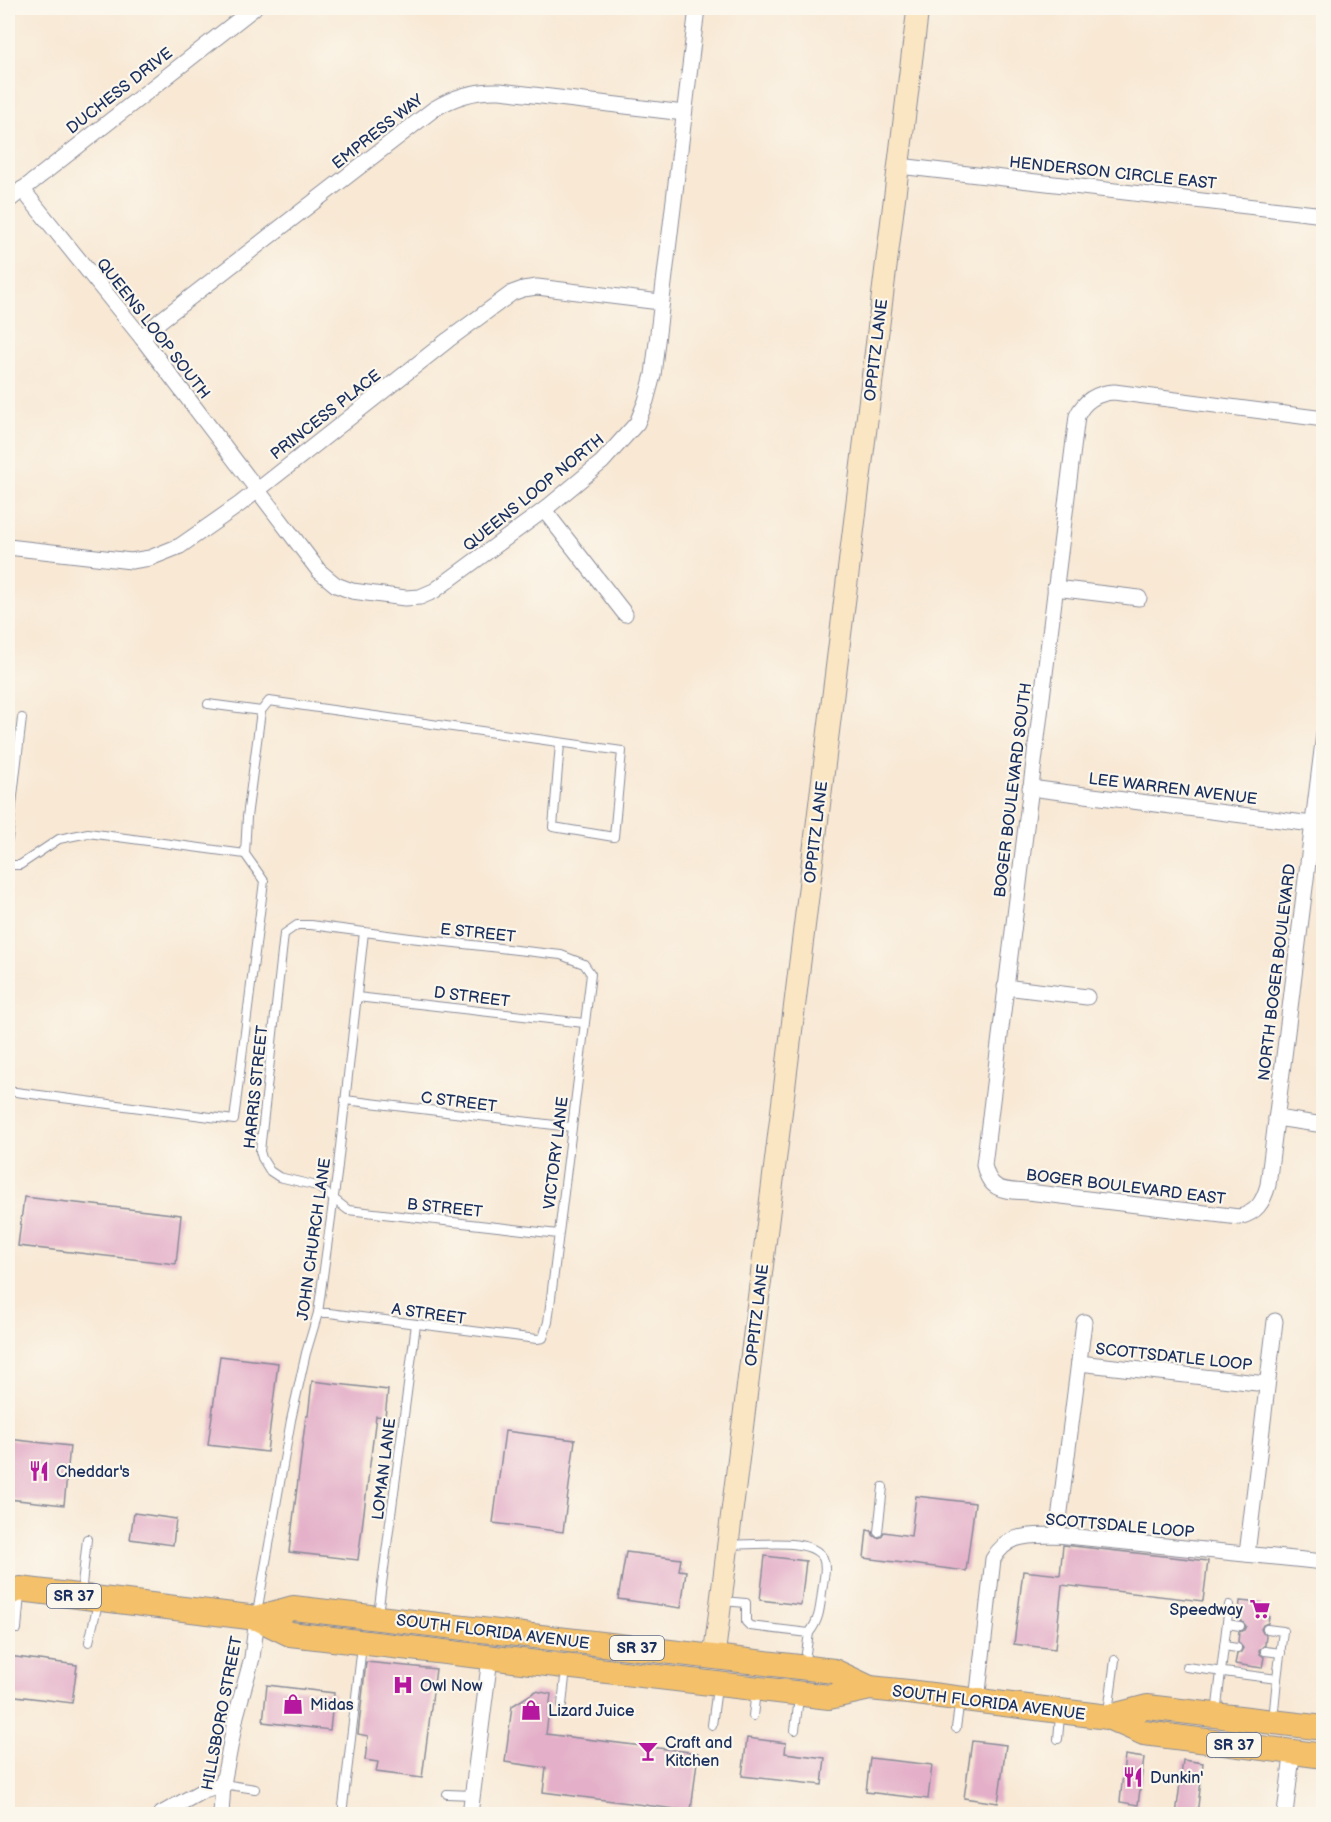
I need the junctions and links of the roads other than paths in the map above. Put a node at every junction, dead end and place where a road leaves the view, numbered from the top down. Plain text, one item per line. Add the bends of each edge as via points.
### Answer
1 (254, 8) edge
2 (697, 8) edge
3 (918, 8) edge
4 (684, 114) junction
5 (899, 166) junction
6 (22, 189) junction
7 (8, 201) edge
8 (1323, 215) edge
9 (660, 302) junction
10 (142, 338) junction
11 (1323, 419) edge
12 (258, 488) junction
13 (544, 510) junction
14 (8, 547) edge
15 (1055, 588) junction
16 (1139, 598) dead end
17 (624, 614) dead end
18 (208, 704) dead end
19 (261, 711) junction
20 (22, 718) dead end
21 (1323, 734) edge
22 (560, 744) junction
23 (1030, 788) junction
24 (1312, 824) junction
25 (8, 839) edge
26 (245, 854) junction
27 (8, 865) edge
28 (364, 932) junction
29 (284, 934) joint
30 (586, 967) joint
31 (1005, 987) junction
32 (357, 997) junction
33 (1087, 997) dead end
34 (584, 1023) junction
35 (8, 1091) edge
36 (345, 1100) junction
37 (1276, 1118) junction
38 (1323, 1125) edge
39 (571, 1127) junction
40 (993, 1185) joint
41 (332, 1198) junction
42 (1255, 1210) joint
43 (558, 1234) junction
44 (318, 1313) junction
45 (1275, 1321) dead end
46 (1084, 1322) dead end
47 (416, 1324) junction
48 (537, 1339) joint
49 (1078, 1363) junction
50 (1266, 1384) junction
51 (883, 1487) dead end
52 (878, 1532) dead end
53 (1057, 1535) junction
54 (87, 1539) dead end
55 (728, 1543) junction
56 (1247, 1554) junction
57 (1323, 1562) edge
58 (12, 1588) edge
59 (89, 1598) junction
60 (721, 1601) junction
61 (1229, 1605) dead end
62 (377, 1617) junction
63 (257, 1618) junction
64 (1227, 1624) junction
65 (1240, 1626) dead end
66 (17, 1629) dead end
67 (1267, 1629) dead end
68 (809, 1634) junction
69 (89, 1642) dead end
70 (362, 1643) junction
71 (1224, 1646) junction
72 (1238, 1648) dead end
73 (1264, 1651) dead end
74 (1281, 1653) junction
75 (714, 1657) junction
76 (490, 1658) junction
77 (1115, 1660) dead end
78 (566, 1666) junction
79 (804, 1667) junction
80 (1186, 1667) dead end
81 (1221, 1672) junction
82 (633, 1674) junction
83 (1277, 1679) junction
84 (717, 1684) junction
85 (756, 1688) junction
86 (870, 1688) junction
87 (800, 1694) junction
88 (968, 1700) junction
89 (562, 1705) dead end
90 (1061, 1711) junction
91 (1216, 1715) junction
92 (753, 1716) dead end
93 (1108, 1717) junction
94 (1273, 1722) junction
95 (712, 1725) dead end
96 (956, 1728) dead end
97 (1323, 1728) edge
98 (795, 1730) dead end
99 (1058, 1739) dead end
100 (1323, 1742) edge
101 (1296, 1752) junction
102 (1323, 1756) edge
103 (223, 1784) junction
104 (255, 1789) dead end
105 (447, 1794) dead end
106 (472, 1795) junction
107 (343, 1806) dead end
108 (161, 1815) edge
109 (221, 1815) edge
110 (470, 1815) edge
111 (1285, 1815) edge

1 - 6 street, DUCHESS DRIVE
2 - 4 street, QUEENS LOOP NORTH
3 - 5 street, OPPITZ LANE
4 - 9 street, QUEENS LOOP NORTH
4 - 10 street, EMPRESS WAY via 500,91 450,99
5 - 8 street, HENDERSON CIRCLE EAST
5 - 55 street, OPPITZ LANE
6 - 7 street, DUCHESS DRIVE
6 - 10 street, QUEENS LOOP SOUTH
9 - 12 street, PRINCESS PLACE via 537,287 512,293
9 - 13 street, QUEENS LOOP NORTH via 653,375 637,423 602,462
10 - 12 street, QUEENS LOOP SOUTH
11 - 15 street, BOGER BOULEVARD SOUTH via 1114,392 1088,400 1077,417
12 - 13 street, QUEENS LOOP NORTH via 320,571 336,585 405,598 434,591
12 - 14 street, PRINCESS PLACE via 180,546 150,558 131,561
13 - 17 street
15 - 16 street
15 - 23 street, BOGER BOULEVARD SOUTH
18 - 19 lane
19 - 22 lane via 269,701
19 - 26 lane
20 - 25 lane
21 - 24 street, NORTH BOGER BOULEVARD
22 - 22 lane via 622,751 614,837 553,827
23 - 24 street, LEE WARREN AVENUE
23 - 31 street, BOGER BOULEVARD SOUTH
24 - 37 street, NORTH BOGER BOULEVARD
26 - 27 lane via 88,833 59,839 20,865
26 - 35 lane via 264,881 234,1120
28 - 29 lane, E STREET via 297,925
28 - 30 lane, E STREET via 561,955
28 - 32 lane, JOHN CHURCH LANE
29 - 41 lane, HARRIS STREET via 260,1151 270,1171 279,1177 317,1186
30 - 34 lane, VICTORY LANE via 591,974
31 - 33 street
31 - 40 street, BOGER BOULEVARD SOUTH via 984,1165 986,1177
32 - 34 lane, D STREET
32 - 36 lane, JOHN CHURCH LANE
34 - 39 lane, VICTORY LANE
36 - 39 lane, C STREET
36 - 41 lane, JOHN CHURCH LANE
37 - 38 street
37 - 42 street, NORTH BOGER BOULEVARD via 1268,1185
39 - 43 lane, VICTORY LANE
40 - 42 street, BOGER BOULEVARD EAST via 1009,1192 1239,1217
41 - 43 lane, B STREET via 348,1210
41 - 44 lane, JOHN CHURCH LANE
43 - 48 lane, VICTORY LANE via 548,1322 543,1338
44 - 47 lane, A STREET
44 - 63 lane, JOHN CHURCH LANE via 291,1420
45 - 50 street
46 - 49 street
47 - 48 lane, A STREET
47 - 62 lane, LOMAN LANE
49 - 50 street, SCOTTSDATLE LOOP
49 - 53 street
50 - 56 street
51 - 52 lane
53 - 56 street, SCOTTSDALE LOOP
53 - 88 street, SCOTTSDALE LOOP via 1013,1538 993,1559
54 - 59 lane
55 - 60 street, OPPITZ LANE
55 - 68 lane via 800,1544 815,1548 824,1559 825,1569 818,1619
56 - 57 street, SCOTTSDALE LOOP
58 - 59 main road, SOUTH FLORIDA AVENUE / SR 37
58 - 66 lane
59 - 63 main road, SOUTH FLORIDA AVENUE / SR 37
59 - 69 lane
60 - 68 lane via 746,1603 746,1622 750,1626
60 - 75 street, OPPITZ LANE
61 - 64 lane
62 - 63 main road, SOUTH FLORIDA AVENUE / SR 37 via 293,1608
62 - 75 main road, SOUTH FLORIDA AVENUE / SR 37
63 - 70 main road, SOUTH FLORIDA AVENUE / SR 37 via 290,1634
63 - 103 street, HILLSBORO STREET via 252,1658
64 - 65 lane
64 - 71 lane
67 - 74 lane via 1283,1631
68 - 79 lane
70 - 76 main road, SOUTH FLORIDA AVENUE / SR 37
70 - 107 lane
71 - 72 lane
71 - 81 lane
73 - 74 lane
74 - 83 lane
75 - 79 main road, SOUTH FLORIDA AVENUE / SR 37
75 - 82 main road via 702,1668 670,1666
76 - 78 main road, SOUTH FLORIDA AVENUE / SR 37
76 - 106 street
77 - 93 lane
78 - 82 main road, SOUTH FLORIDA AVENUE / SR 37
78 - 89 lane
79 - 86 main road, SOUTH FLORIDA AVENUE / SR 37 via 834,1671
80 - 81 lane
81 - 83 lane
81 - 91 lane
82 - 84 main road, SOUTH FLORIDA AVENUE / SR 37
83 - 94 lane
84 - 85 main road, SOUTH FLORIDA AVENUE / SR 37
84 - 95 lane
85 - 87 main road, SOUTH FLORIDA AVENUE / SR 37
85 - 92 lane
86 - 87 main road, SOUTH FLORIDA AVENUE / SR 37 via 829,1697
86 - 88 main road, SOUTH FLORIDA AVENUE / SR 37 via 908,1688
87 - 98 lane
88 - 90 main road, SOUTH FLORIDA AVENUE / SR 37
88 - 96 lane
90 - 93 main road, SOUTH FLORIDA AVENUE / SR 37
90 - 99 lane
91 - 93 main road, SOUTH FLORIDA AVENUE / SR 37 via 1147,1707
91 - 94 main road, SOUTH FLORIDA AVENUE / SR 37
93 - 101 main road, SOUTH FLORIDA AVENUE / SR 37 via 1144,1733
94 - 97 main road, SOUTH FLORIDA AVENUE / SR 37
100 - 101 main road via 1306,1744
101 - 102 main road, SOUTH FLORIDA AVENUE / SR 37
101 - 111 street
103 - 104 lane
103 - 108 street via 204,1790
103 - 109 street, HILLSBORO STREET
105 - 106 lane
106 - 110 street

